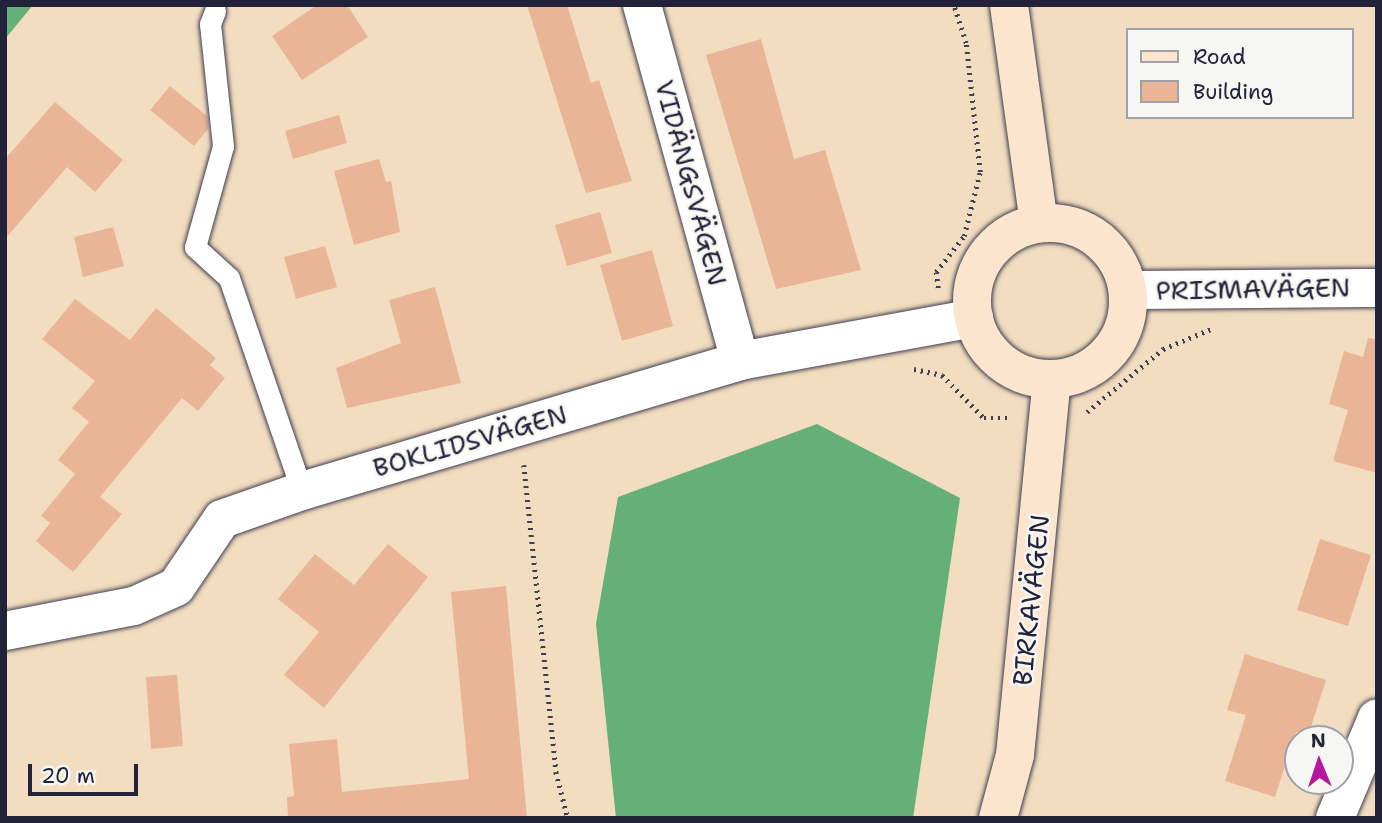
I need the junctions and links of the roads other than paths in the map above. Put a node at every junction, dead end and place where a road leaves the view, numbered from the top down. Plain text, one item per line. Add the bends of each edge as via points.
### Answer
1 (642, 5) edge
2 (1009, 5) edge
3 (215, 11) dead end
4 (1039, 223) junction
5 (1377, 288) edge
6 (1128, 290) junction
7 (958, 321) junction
8 (740, 361) junction
9 (1052, 380) junction
10 (302, 491) junction
11 (5, 631) edge
12 (1377, 718) edge
13 (998, 818) edge
14 (1335, 818) edge

1 - 8 street, VIDÄNGSVÄGEN
2 - 4 street
3 - 10 lane via 210,24 223,146 195,247 229,278
4 - 6 street via 1060,223 1097,237 1122,269
4 - 7 street via 1005,237 986,256
5 - 6 street, PRISMAVÄGEN
6 - 9 street via 1126,320 1113,348 1086,371
7 - 8 street, BOKLIDSVÄGEN
7 - 9 street via 1001,362
8 - 10 street, BOKLIDSVÄGEN
9 - 13 street, BIRKAVÄGEN via 1015,755
10 - 11 street, BOKLIDSVÄGEN via 222,519 176,587 134,606
12 - 14 street

